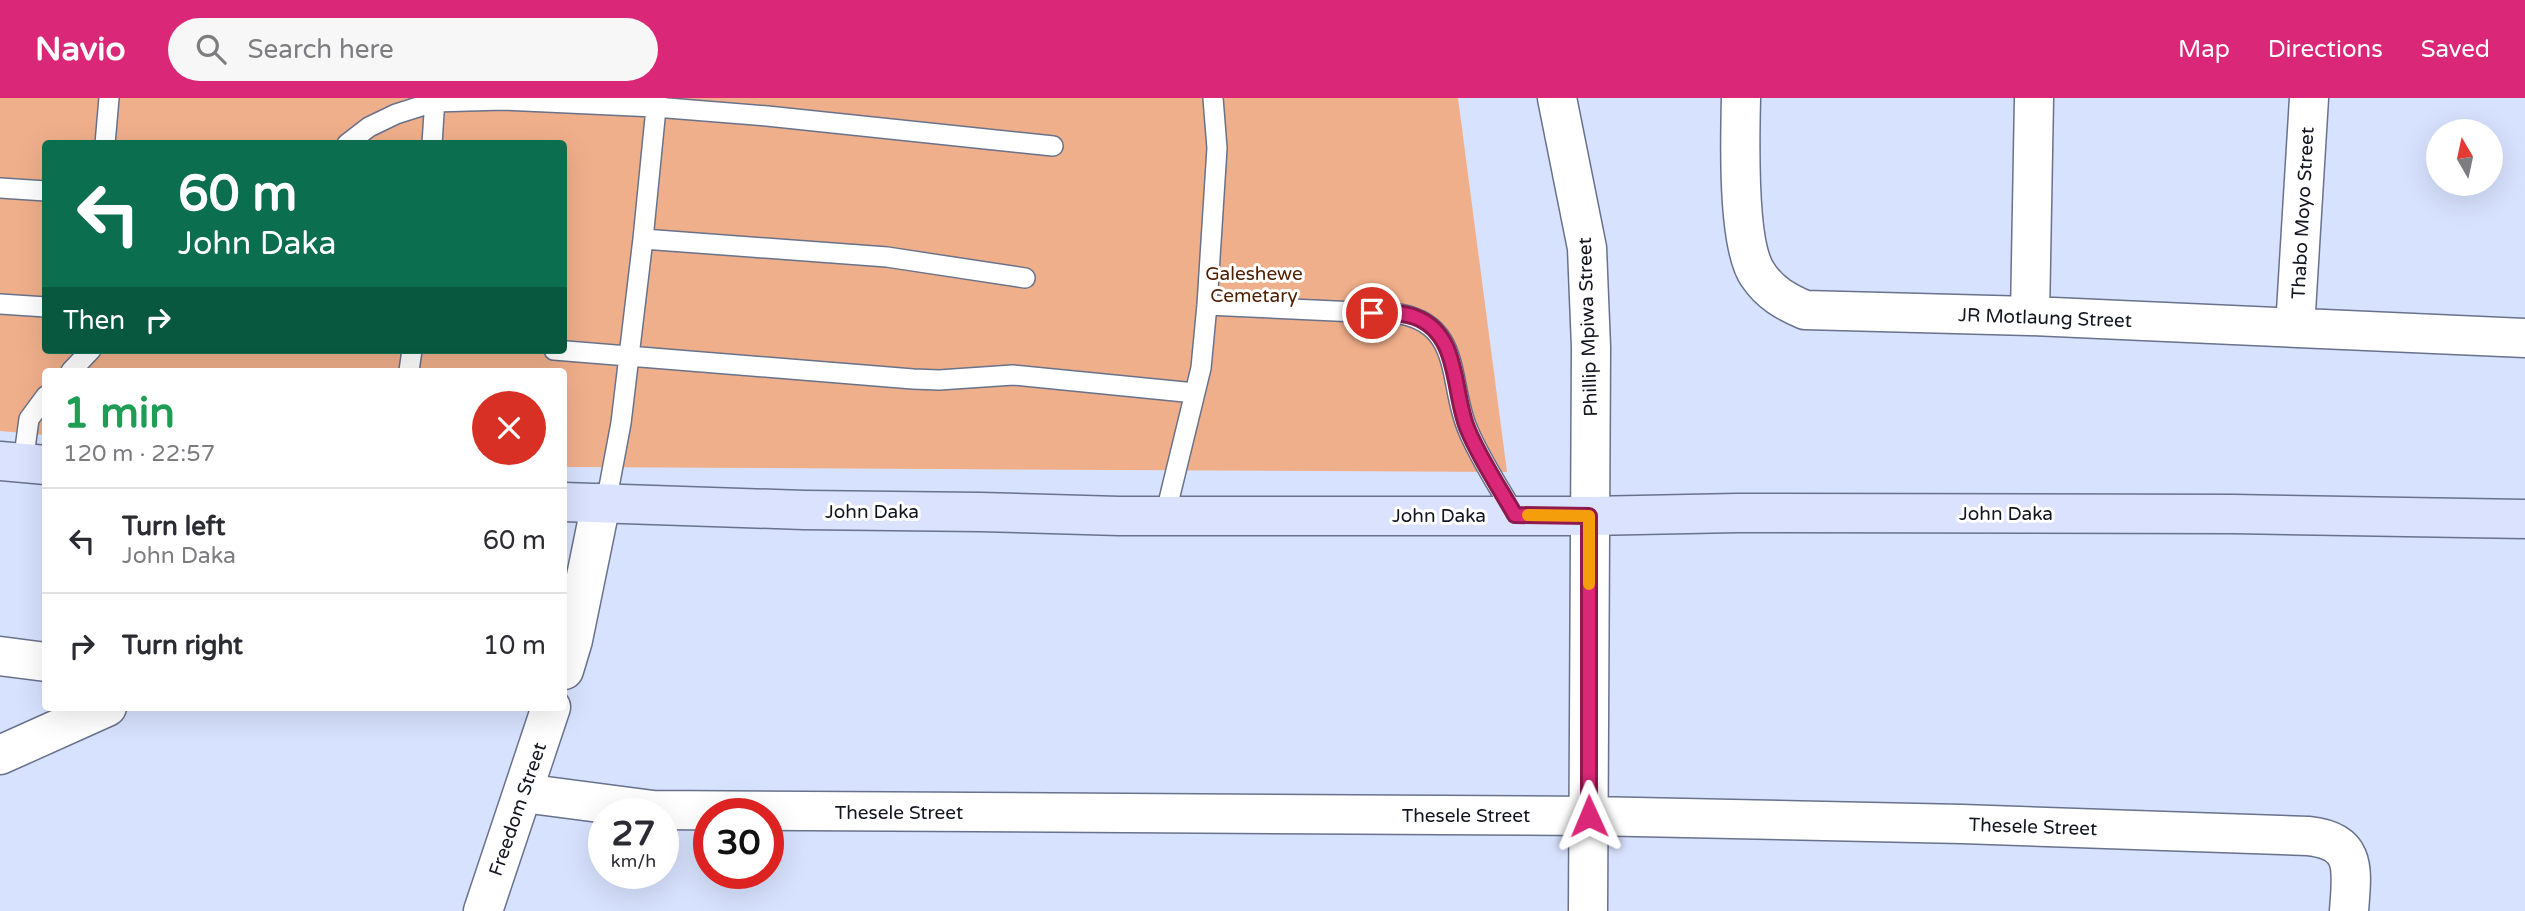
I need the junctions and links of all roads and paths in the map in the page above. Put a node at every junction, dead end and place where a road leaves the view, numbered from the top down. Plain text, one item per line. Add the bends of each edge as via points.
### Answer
1 (109, 98) edge
2 (1213, 98) edge
3 (1557, 98) edge
4 (1741, 98) edge
5 (2034, 98) edge
6 (2309, 98) edge
7 (435, 100) edge
8 (656, 102) edge
9 (104, 140) edge
10 (352, 140) edge
11 (432, 140) edge
12 (1053, 146) dead end
13 (0, 188) edge
14 (42, 191) edge
15 (643, 239) junction
16 (1025, 278) dead end
17 (0, 304) edge
18 (1207, 305) junction
19 (42, 307) edge
20 (2030, 316) junction
21 (2295, 328) junction
22 (2525, 338) edge
23 (567, 351) edge
24 (629, 355) junction
25 (1195, 393) junction
26 (42, 401) edge
27 (23, 463) edge
28 (567, 502) edge
29 (604, 503) junction
30 (1515, 515) junction
31 (1165, 516) junction
32 (1589, 516) junction
33 (2525, 519) edge
34 (567, 650) edge
35 (0, 656) edge
36 (42, 661) edge
37 (98, 711) edge
38 (550, 711) edge
39 (0, 755) edge
40 (523, 793) junction
41 (1589, 816) junction
42 (483, 911) edge
43 (1588, 911) edge
44 (2349, 911) edge

1 - 9 lane
2 - 18 lane via 1217,148
3 - 32 street, Phillip Mpiwa Street via 1587,248
4 - 20 street, JR Motlaung Street via 1746,246 1758,275 1777,297 1805,310
5 - 20 street
6 - 21 street, Thabo Moyo Street
7 - 8 lane
7 - 10 lane via 369,127
7 - 11 lane
8 - 12 lane
8 - 15 lane
13 - 14 lane
15 - 16 lane via 887,257
15 - 24 lane
17 - 19 lane
18 - 25 lane
18 - 30 lane via 1400,314 1426,323 1452,358 1468,431
20 - 21 street, JR Motlaung Street
21 - 22 street, JR Motlaung Street
23 - 24 lane
24 - 25 lane via 939,380 1030,376
24 - 29 lane
25 - 31 lane
26 - 27 lane via 29,419
28 - 29 street, John Daka
29 - 31 street, John Daka
29 - 34 street
30 - 31 street, John Daka
30 - 32 street, John Daka
32 - 33 street, John Daka via 2046,513
32 - 41 street, Phillip Mpiwa Street
35 - 36 street
37 - 39 street
38 - 40 street, Freedom Street
40 - 41 street, Thesele Street via 653,810
40 - 42 street, Freedom Street
41 - 43 street, Phillip Mpiwa Street
41 - 44 street, Thesele Street via 2325,837 2342,847 2347,858

